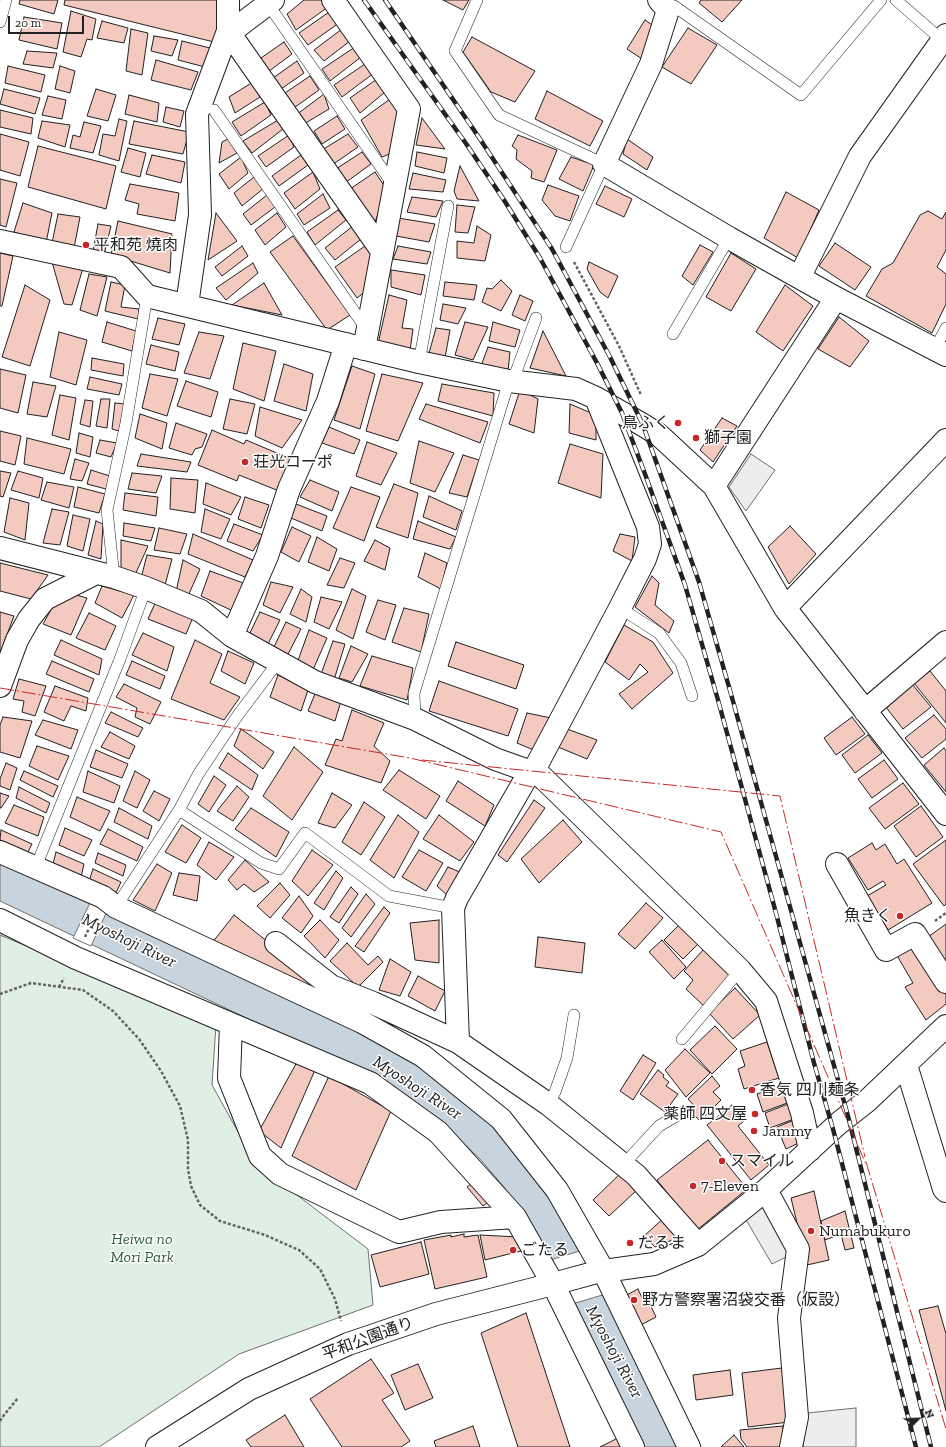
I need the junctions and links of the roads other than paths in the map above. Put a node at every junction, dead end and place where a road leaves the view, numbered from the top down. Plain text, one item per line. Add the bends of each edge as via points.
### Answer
1 (6, 0) edge
2 (228, 0) edge
3 (333, 0) edge
4 (477, 0) edge
5 (881, 0) edge
6 (896, 0) edge
7 (271, 2) edge
8 (670, 4) edge
9 (0, 22) edge
10 (228, 31) junction
11 (944, 37) edge
12 (214, 110) dead end
13 (604, 164) junction
14 (394, 186) junction
15 (448, 206) dead end
16 (729, 238) junction
17 (0, 240) edge
18 (566, 247) road end
19 (382, 251) junction
20 (800, 276) junction
21 (147, 296) junction
22 (836, 298) junction
23 (187, 305) junction
24 (536, 318) dead end
25 (946, 328) edge
26 (673, 334) dead end
27 (359, 341) junction
28 (940, 352) edge
29 (419, 362) junction
30 (510, 381) junction
31 (596, 398) junction
32 (946, 440) edge
33 (714, 486) junction
34 (0, 548) edge
35 (105, 575) junction
36 (146, 588) junction
37 (620, 608) junction
38 (785, 608) junction
39 (232, 636) junction
40 (946, 642) edge
41 (278, 662) junction
42 (0, 686) edge
43 (692, 696) dead end
44 (865, 711) junction
45 (415, 719) junction
46 (533, 772) junction
47 (179, 810) junction
48 (946, 814) edge
49 (0, 852) edge
50 (837, 864) dead end
51 (35, 869) junction
52 (116, 906) junction
53 (453, 908) junction
54 (0, 920) edge
55 (276, 943) dead end
56 (740, 970) junction
57 (946, 982) edge
58 (574, 1015) dead end
59 (231, 1024) junction
60 (946, 1026) edge
61 (682, 1039) dead end
62 (458, 1042) junction
63 (906, 1065) junction
64 (548, 1104) junction
65 (686, 1111) dead end
66 (810, 1150) junction
67 (624, 1164) junction
68 (766, 1190) junction
69 (946, 1191) edge
70 (515, 1216) junction
71 (698, 1245) junction
72 (600, 1272) junction
73 (556, 1283) junction
74 (157, 1447) edge
75 (633, 1447) edge
76 (689, 1447) edge
77 (791, 1447) edge

1 - 9 lane
2 - 10 street
3 - 14 street via 409,109
4 - 13 lane via 455,51 499,115
5 - 8 lane via 800,95
6 - 11 lane
7 - 10 street
7 - 14 lane
8 - 13 street via 652,64
10 - 19 street
10 - 23 street via 197,114 200,215
11 - 20 street via 860,156
12 - 27 lane
13 - 16 street
13 - 18 lane
14 - 19 street
15 - 29 lane
16 - 20 street
16 - 26 lane
17 - 21 street via 122,267
19 - 27 street
20 - 22 street
21 - 23 street
21 - 35 lane via 126,423 107,510
22 - 28 street
22 - 33 street
23 - 27 street
24 - 30 lane via 516,372
25 - 28 lane
27 - 29 street
27 - 39 street via 328,401 289,489 267,556
29 - 30 street
30 - 31 street via 576,389
30 - 45 lane via 414,693
31 - 33 street via 659,435
31 - 37 street via 648,527 650,544
32 - 38 street
33 - 38 street
34 - 35 street
35 - 36 street
35 - 42 street via 45,599 17,640
36 - 39 street via 201,611
36 - 51 lane via 120,660
37 - 43 lane via 659,633 681,663
37 - 46 street
38 - 44 street
39 - 41 street
40 - 44 street
41 - 45 street via 315,682
41 - 47 lane via 199,773
44 - 48 street
45 - 46 street via 495,758
46 - 53 street via 525,780
46 - 56 street via 540,775
47 - 52 lane
47 - 53 lane via 261,863 279,869 305,833 389,896
49 - 51 street
50 - 57 street via 886,950 915,934
51 - 52 street
52 - 72 street via 362,1022 423,1056 501,1119 558,1190
53 - 62 street
54 - 59 street via 76,958
55 - 62 street via 331,986
56 - 61 lane
56 - 66 street via 766,1001 802,1113
58 - 64 lane via 567,1058
59 - 70 street via 370,1083 438,1132
59 - 70 street via 229,1078 260,1156 280,1174 399,1232 441,1222
60 - 63 street, 平和公園通り
62 - 64 street
63 - 66 street, 平和公園通り
63 - 69 street
64 - 67 street
65 - 67 lane via 659,1126
66 - 68 street, 平和公園通り
67 - 71 street
68 - 71 street, 平和公園通り
68 - 77 street via 798,1249 789,1318 797,1417
70 - 73 street
71 - 72 street, 平和公園通り via 654,1264
72 - 73 street, 平和公園通り
72 - 76 street
73 - 74 street, 平和公園通り via 436,1314 348,1344 249,1389
73 - 75 street

